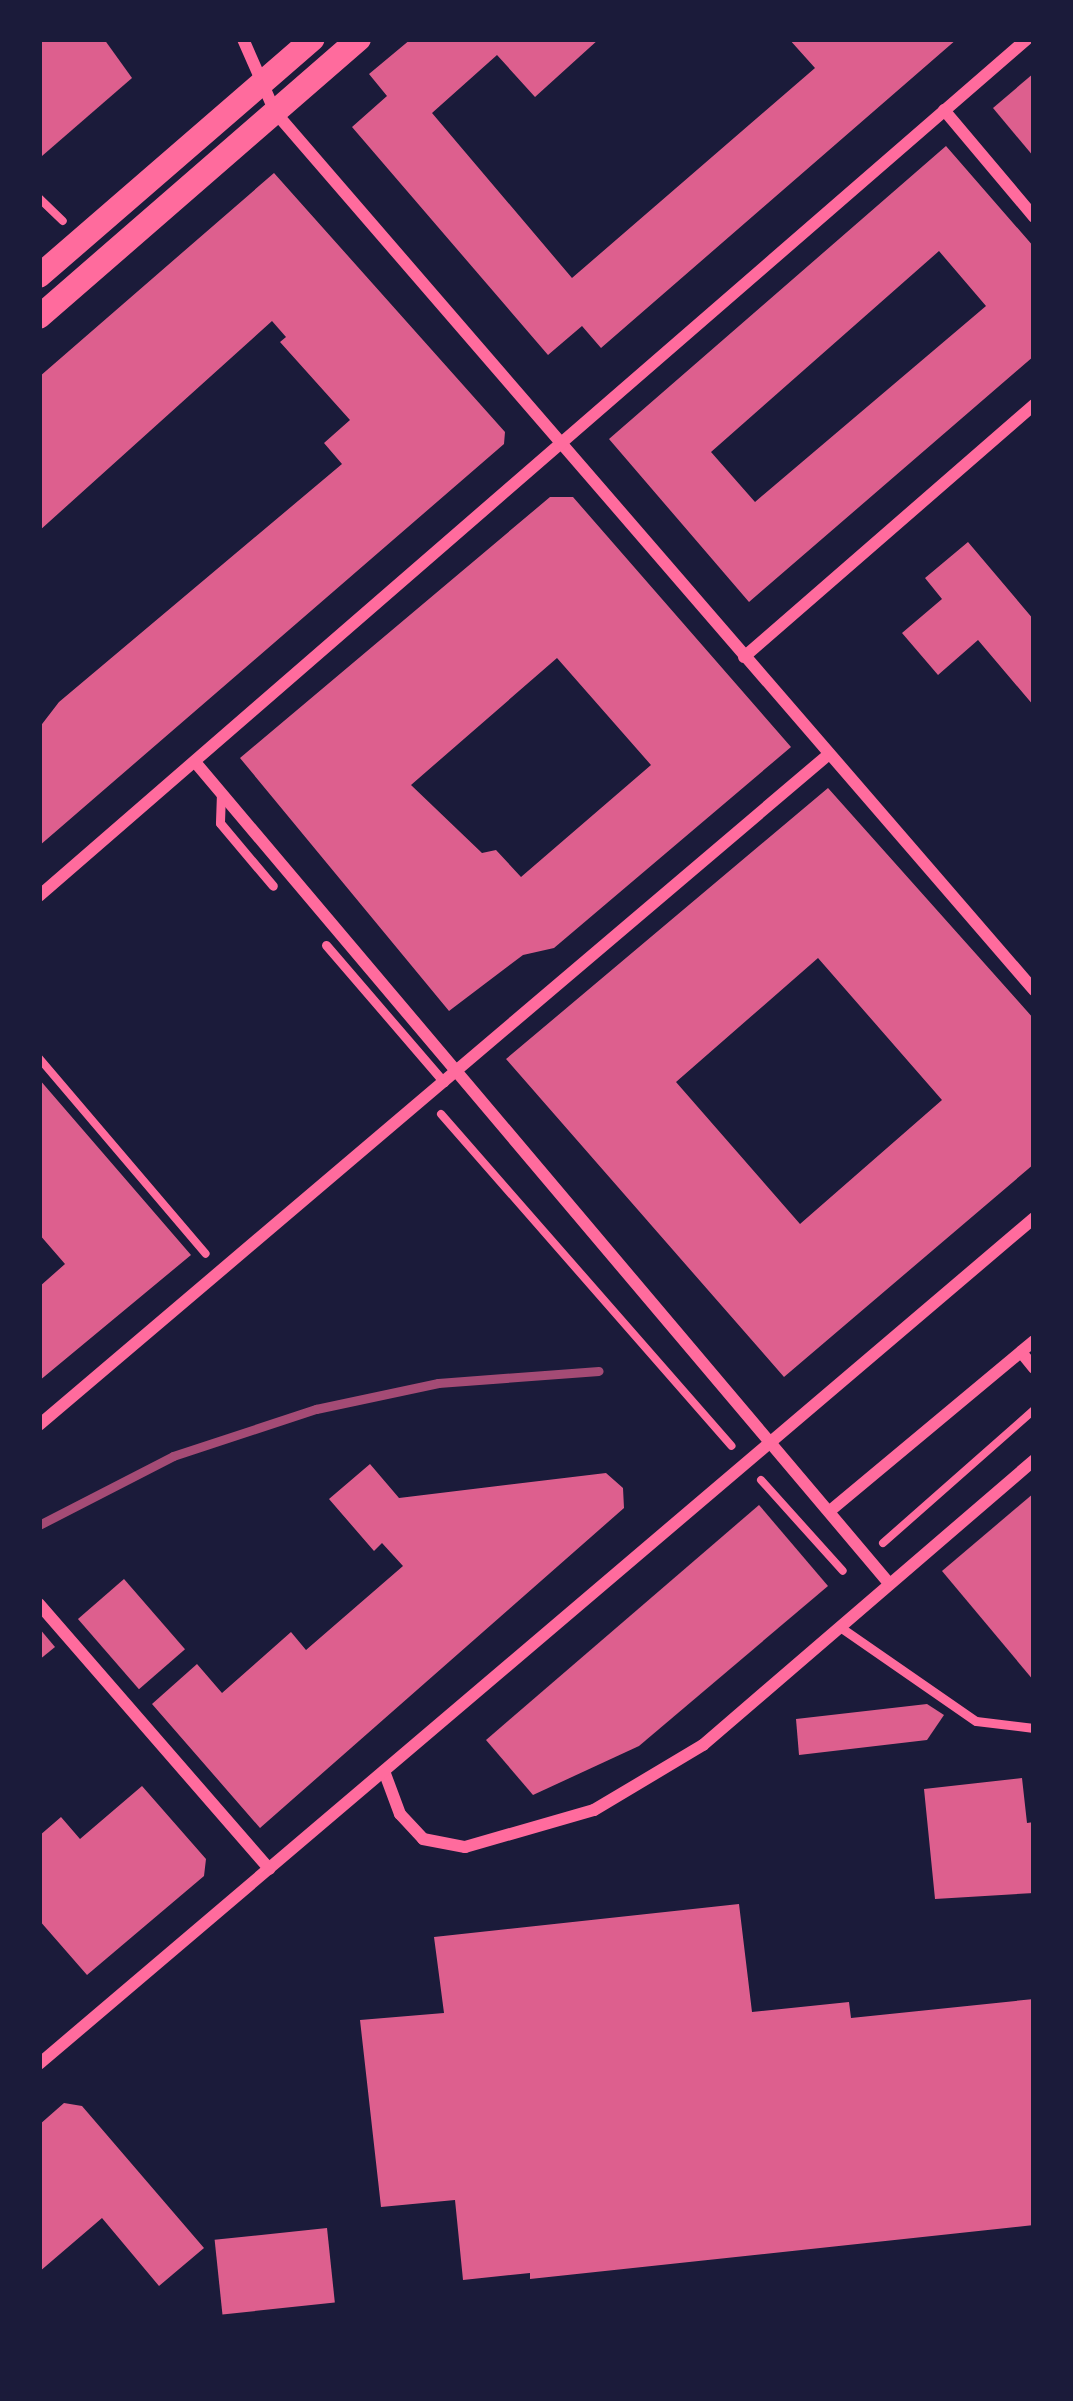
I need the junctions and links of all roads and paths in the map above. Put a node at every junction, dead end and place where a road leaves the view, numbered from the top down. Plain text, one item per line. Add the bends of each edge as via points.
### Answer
1 (243, 39) edge
2 (313, 39) edge
3 (359, 39) edge
4 (1027, 39) edge
5 (265, 80) junction
6 (944, 110) junction
7 (275, 112) junction
8 (1034, 217) edge
9 (39, 276) edge
10 (39, 316) edge
11 (1034, 405) edge
12 (565, 445) junction
13 (744, 656) junction
14 (828, 755) junction
15 (195, 762) junction
16 (221, 793) junction
17 (273, 886) dead end
18 (39, 896) edge
19 (326, 945) dead end
20 (1034, 989) edge
21 (39, 1058) edge
22 (452, 1080) junction
23 (427, 1101) junction
24 (1034, 1219) edge
25 (223, 1274) junction
26 (1034, 1341) edge
27 (1021, 1352) junction
28 (1034, 1368) edge
29 (1034, 1410) edge
30 (39, 1425) edge
31 (773, 1443) junction
32 (1034, 1460) edge
33 (748, 1465) junction
34 (832, 1510) junction
35 (868, 1556) junction
36 (888, 1582) junction
37 (39, 1604) edge
38 (840, 1627) junction
39 (1034, 1728) edge
40 (384, 1771) junction
41 (269, 1869) junction
42 (39, 2065) edge

1 - 5 street
2 - 5 main road
3 - 7 main road
4 - 6 street
5 - 7 street
5 - 9 main road
6 - 8 street
6 - 12 street
7 - 10 main road
7 - 12 street
11 - 13 street
12 - 13 street
12 - 15 street
13 - 14 street
14 - 20 street
14 - 22 street
15 - 16 street
15 - 18 street
16 - 17 lane via 220,823
16 - 22 street
19 - 22 lane
21 - 25 path
22 - 23 street
22 - 31 street
23 - 25 street
23 - 33 path
24 - 31 street
25 - 30 street
26 - 27 street
27 - 28 street
27 - 34 street
29 - 35 path
31 - 33 street
31 - 34 street
32 - 36 street
33 - 35 path via 838,1569
33 - 40 street
34 - 35 street
35 - 36 street
36 - 38 street
37 - 41 street
38 - 39 lane via 976,1721
38 - 40 street via 703,1745 594,1810 465,1847 423,1840 400,1814
40 - 41 street
41 - 42 street

